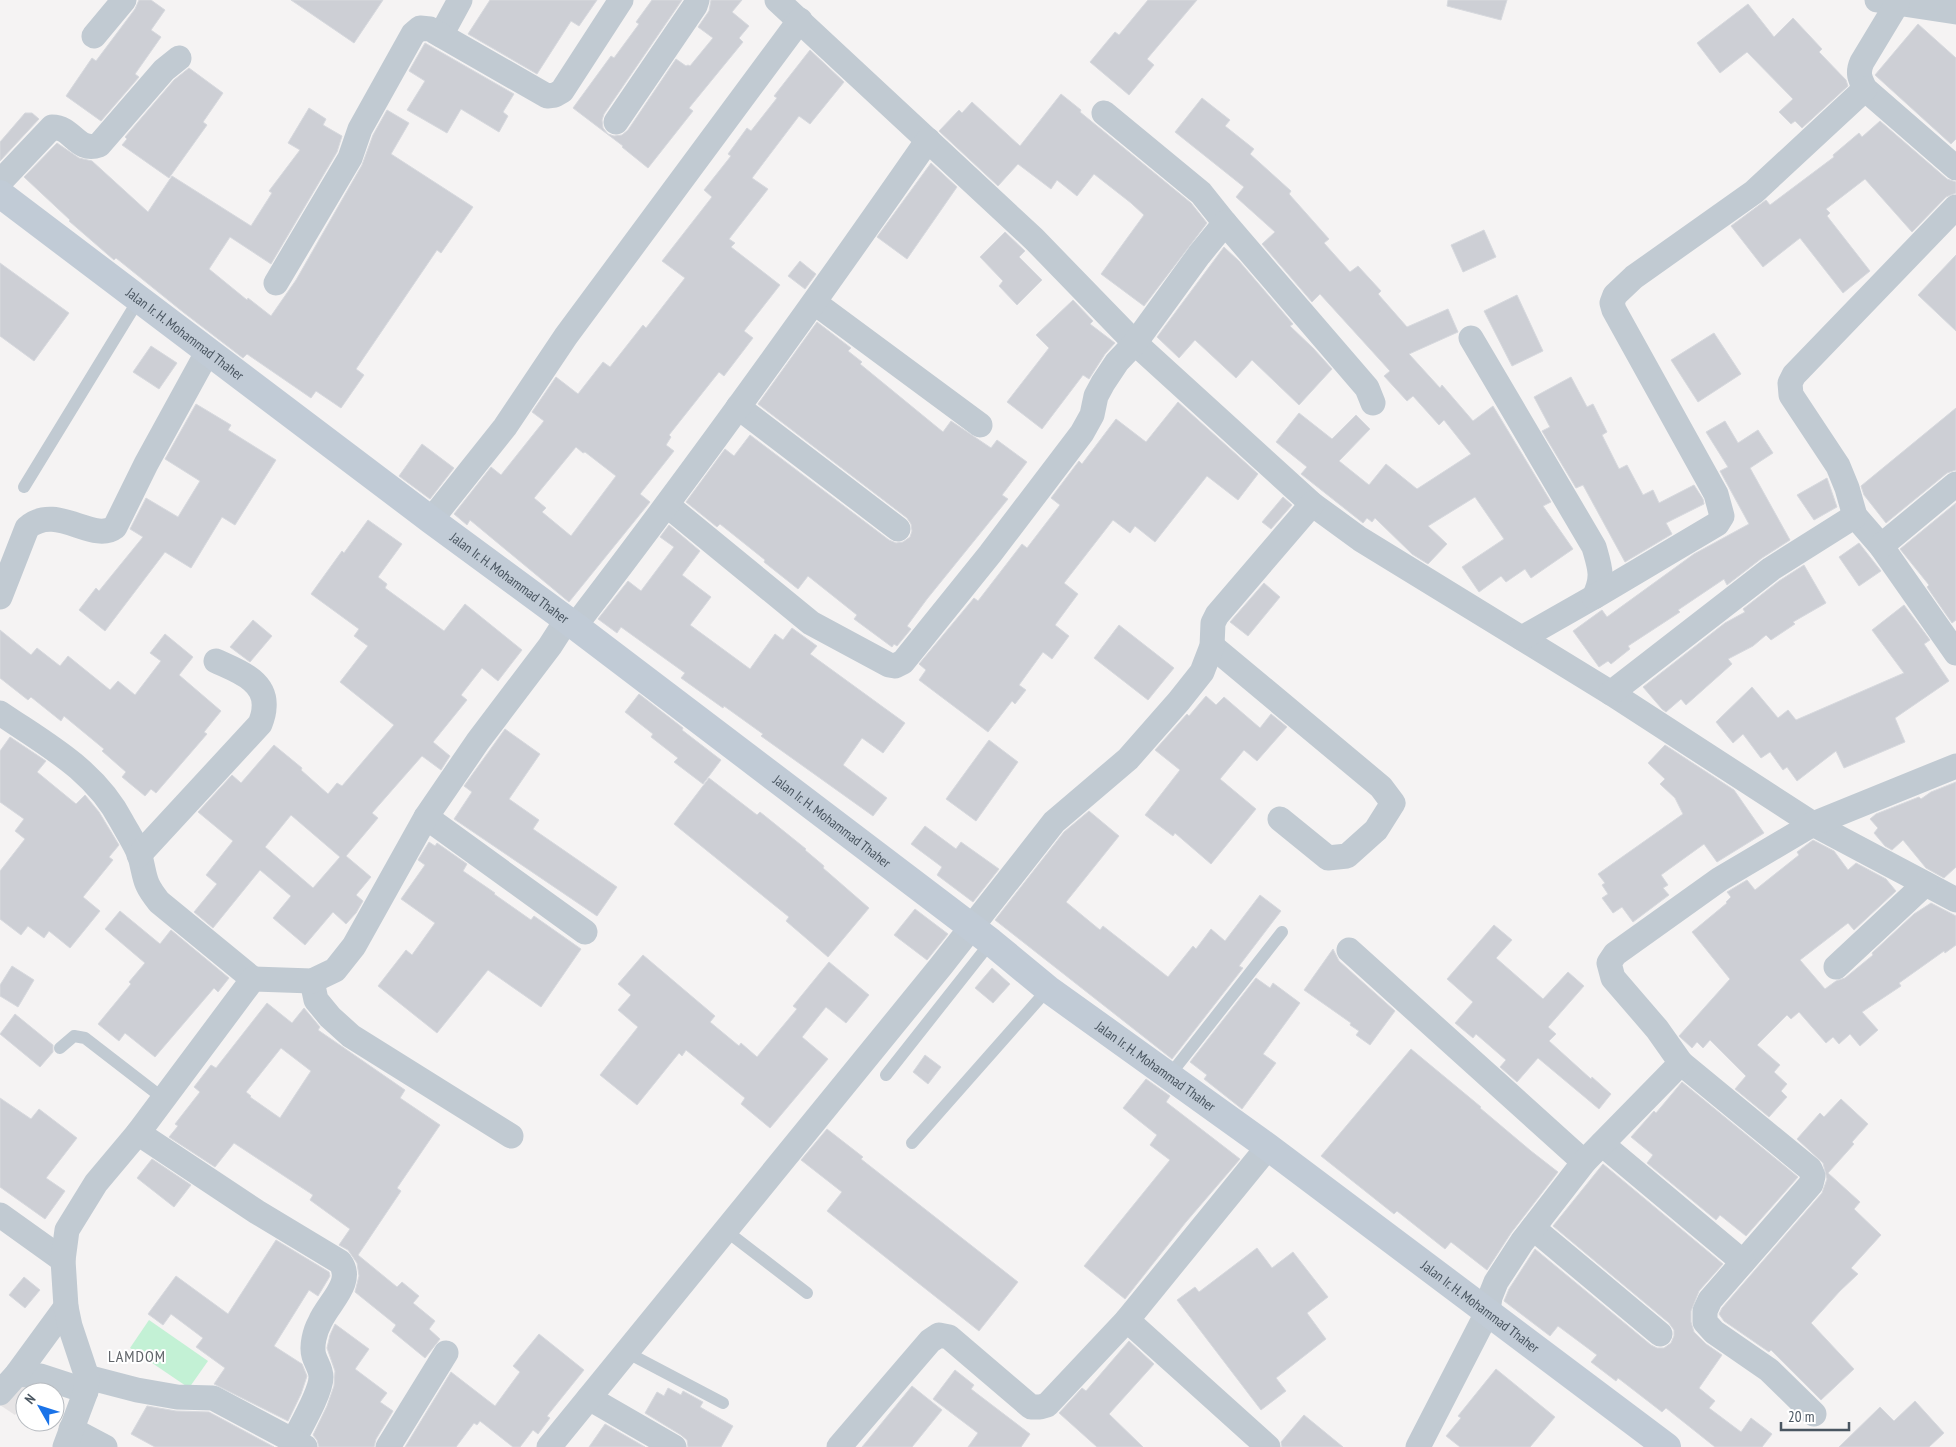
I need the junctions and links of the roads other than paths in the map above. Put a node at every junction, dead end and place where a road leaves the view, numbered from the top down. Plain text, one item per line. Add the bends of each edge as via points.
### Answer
1 (124, 0) edge
2 (460, 0) edge
3 (621, 0) edge
4 (697, 0) edge
5 (777, 0) edge
6 (1887, 2) edge
7 (1956, 12) edge
8 (800, 20) junction
9 (441, 35) junction
10 (94, 36) dead end
11 (179, 58) dead end
12 (1865, 89) junction
13 (1104, 113) dead end
14 (616, 122) dead end
15 (928, 140) junction
16 (1956, 168) edge
17 (0, 182) edge
18 (0, 194) edge
19 (1956, 206) edge
20 (1225, 223) junction
21 (276, 283) dead end
22 (139, 299) junction
23 (815, 303) junction
24 (1470, 338) dead end
25 (1135, 343) junction
26 (208, 351) junction
27 (1373, 404) dead end
28 (738, 407) junction
29 (980, 425) dead end
30 (1956, 484) edge
31 (24, 487) dead end
32 (1312, 504) junction
33 (667, 505) junction
34 (1855, 516) junction
35 (431, 520) junction
36 (898, 529) dead end
37 (1881, 546) junction
38 (0, 597) edge
39 (1594, 597) junction
40 (571, 623) junction
41 (1522, 638) junction
42 (1212, 646) junction
43 (1955, 651) edge
44 (216, 661) dead end
45 (1611, 693) junction
46 (0, 713) edge
47 (1956, 766) edge
48 (426, 817) junction
49 (1280, 819) dead end
50 (1813, 824) junction
51 (139, 855) junction
52 (1925, 884) junction
53 (1956, 900) edge
54 (585, 932) dead end
55 (1282, 932) dead end
56 (981, 935) junction
57 (1349, 950) dead end
58 (1836, 967) dead end
59 (253, 979) junction
60 (312, 981) junction
61 (1048, 989) junction
62 (60, 1048) dead end
63 (1681, 1063) junction
64 (886, 1075) dead end
65 (1169, 1076) junction
66 (164, 1099) junction
67 (138, 1133) junction
68 (511, 1136) dead end
69 (912, 1143) dead end
70 (1602, 1144) junction
71 (1268, 1147) junction
72 (1584, 1162) junction
73 (0, 1215) edge
74 (1533, 1228) junction
75 (725, 1230) junction
76 (63, 1260) junction
77 (1743, 1262) junction
78 (807, 1293) dead end
79 (66, 1307) junction
80 (1488, 1311) junction
81 (1127, 1320) junction
82 (1660, 1334) dead end
83 (626, 1352) junction
84 (446, 1353) dead end
85 (17, 1374) junction
86 (87, 1384) junction
87 (0, 1393) edge
88 (589, 1398) junction
89 (723, 1403) dead end
90 (1814, 1414) dead end
91 (68, 1438) edge
92 (299, 1444) edge
93 (105, 1447) edge
94 (388, 1447) edge
95 (548, 1447) edge
96 (674, 1447) edge
97 (839, 1447) edge
98 (1268, 1447) edge
99 (1418, 1447) edge
100 (1667, 1447) edge

1 - 10 street
2 - 9 street
3 - 9 street via 562,91 554,95 547,96
4 - 14 street
5 - 8 street
6 - 7 street
6 - 12 street via 1859,70
8 - 15 street
8 - 35 street via 566,336 505,427
9 - 21 street via 420,28 413,34 360,129 350,158
11 - 17 street via 164,70 98,145 85,147 63,129 52,127
12 - 16 street
12 - 39 street via 1754,192 1634,277 1615,295 1614,310 1716,494 1722,516 1717,524
13 - 20 street via 1201,193
15 - 23 street
15 - 25 street via 1034,239
18 - 22 main road, Jalan Ir. H. Mohammad Thaher
19 - 34 street via 1794,375 1790,383 1791,395 1838,466
20 - 25 street
20 - 27 street via 1368,388
22 - 26 main road, Jalan Ir. H. Mohammad Thaher
22 - 31 lane
23 - 28 street
23 - 29 street
24 - 39 street via 1594,547 1601,579
25 - 32 street
25 - 33 street via 1103,383 1082,432 910,655 894,666 812,623
26 - 35 main road, Jalan Ir. H. Mohammad Thaher
26 - 38 street via 115,527 105,532 46,518 35,521 28,528
28 - 33 street
28 - 36 street
30 - 37 street
32 - 41 street via 1360,539
32 - 42 street via 1217,615
33 - 40 street
34 - 37 street
34 - 45 street via 1771,569
35 - 40 main road, Jalan Ir. H. Mohammad Thaher
37 - 43 street
39 - 41 street
40 - 48 street via 478,741
40 - 56 main road, Jalan Ir. H. Mohammad Thaher
41 - 45 street
42 - 49 street via 1382,787 1393,804 1376,830 1347,856 1328,858
42 - 56 street via 1202,672 1128,758 1054,822
44 - 51 street via 250,677 261,693 265,707 260,724
45 - 50 street
46 - 51 street via 94,781 109,799
47 - 50 street
48 - 54 street
48 - 60 street via 354,946 335,970
50 - 52 street
50 - 63 street via 1720,879 1615,954 1609,963 1613,978
51 - 59 street via 144,881 159,902
52 - 53 street
52 - 58 street
55 - 65 lane
56 - 61 main road, Jalan Ir. H. Mohammad Thaher
56 - 64 lane
56 - 75 street
57 - 72 street
59 - 60 street
59 - 66 street
60 - 68 street via 316,1000 330,1018 351,1036
61 - 65 main road, Jalan Ir. H. Mohammad Thaher
61 - 69 lane
62 - 66 lane via 74,1036 85,1038
63 - 70 street
63 - 77 street via 1810,1169 1813,1176 1800,1199
65 - 71 main road, Jalan Ir. H. Mohammad Thaher
66 - 67 street
67 - 76 street via 96,1183 67,1230
67 - 92 street via 257,1212 340,1262 345,1269 346,1278 320,1322 314,1341 321,1378
70 - 72 street
70 - 77 street
71 - 80 main road, Jalan Ir. H. Mohammad Thaher
71 - 81 street
72 - 74 street
73 - 76 street
74 - 80 street via 1496,1282
74 - 82 street
75 - 78 lane
75 - 83 street
76 - 79 street
77 - 90 street via 1710,1300 1704,1311 1705,1322 1714,1332 1769,1370
79 - 85 street
79 - 86 street
80 - 99 street
80 - 100 main road, Jalan Ir. H. Mohammad Thaher
81 - 97 street via 1047,1405 1040,1407 1030,1407 949,1337 939,1335 930,1341
81 - 98 street
83 - 88 street
83 - 89 lane
84 - 94 street
85 - 86 street
85 - 87 street
86 - 91 street
86 - 92 street via 177,1397 213,1398
88 - 95 street
88 - 96 street
91 - 93 street

